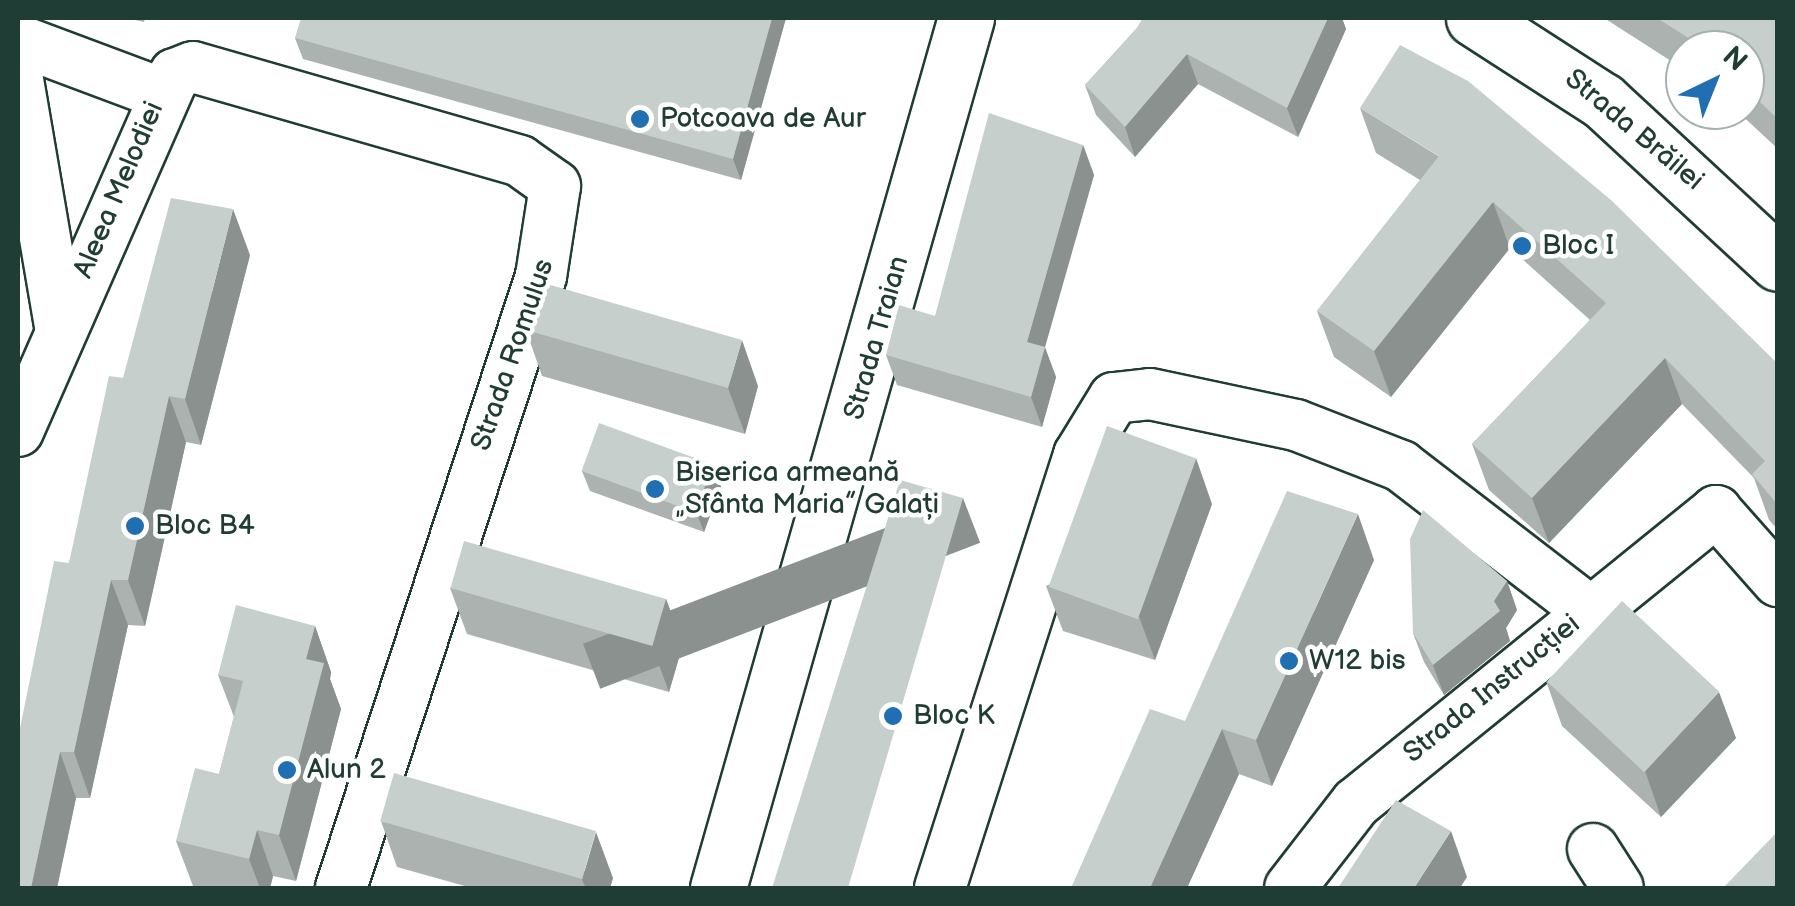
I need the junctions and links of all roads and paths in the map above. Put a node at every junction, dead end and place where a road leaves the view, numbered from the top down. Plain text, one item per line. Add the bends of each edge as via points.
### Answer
1 (1474, 18) edge
2 (971, 32) edge
3 (18, 40) edge
4 (18, 80) edge
5 (176, 80) junction
6 (1778, 263) edge
7 (60, 326) junction
8 (18, 431) edge
9 (1778, 581) edge
10 (1588, 610) junction
11 (340, 888) edge
12 (718, 888) edge
13 (940, 888) edge
14 (1290, 888) edge

1 - 6 main road, Strada Brăilei via 1603,101
2 - 12 main road, Strada Traian
3 - 5 street, Strada Romulus
4 - 7 street, Aleea Melodiei
5 - 7 street, Aleea Melodiei
5 - 11 street, Strada Romulus via 520,161 541,171 559,201
7 - 8 street, Aleea Melodiei
9 - 10 street, Strada Instrucției via 1716,511
10 - 13 street via 1413,473 1296,425 1150,394 1102,408 1068,487
10 - 14 street, Strada Instrucției via 1356,803

